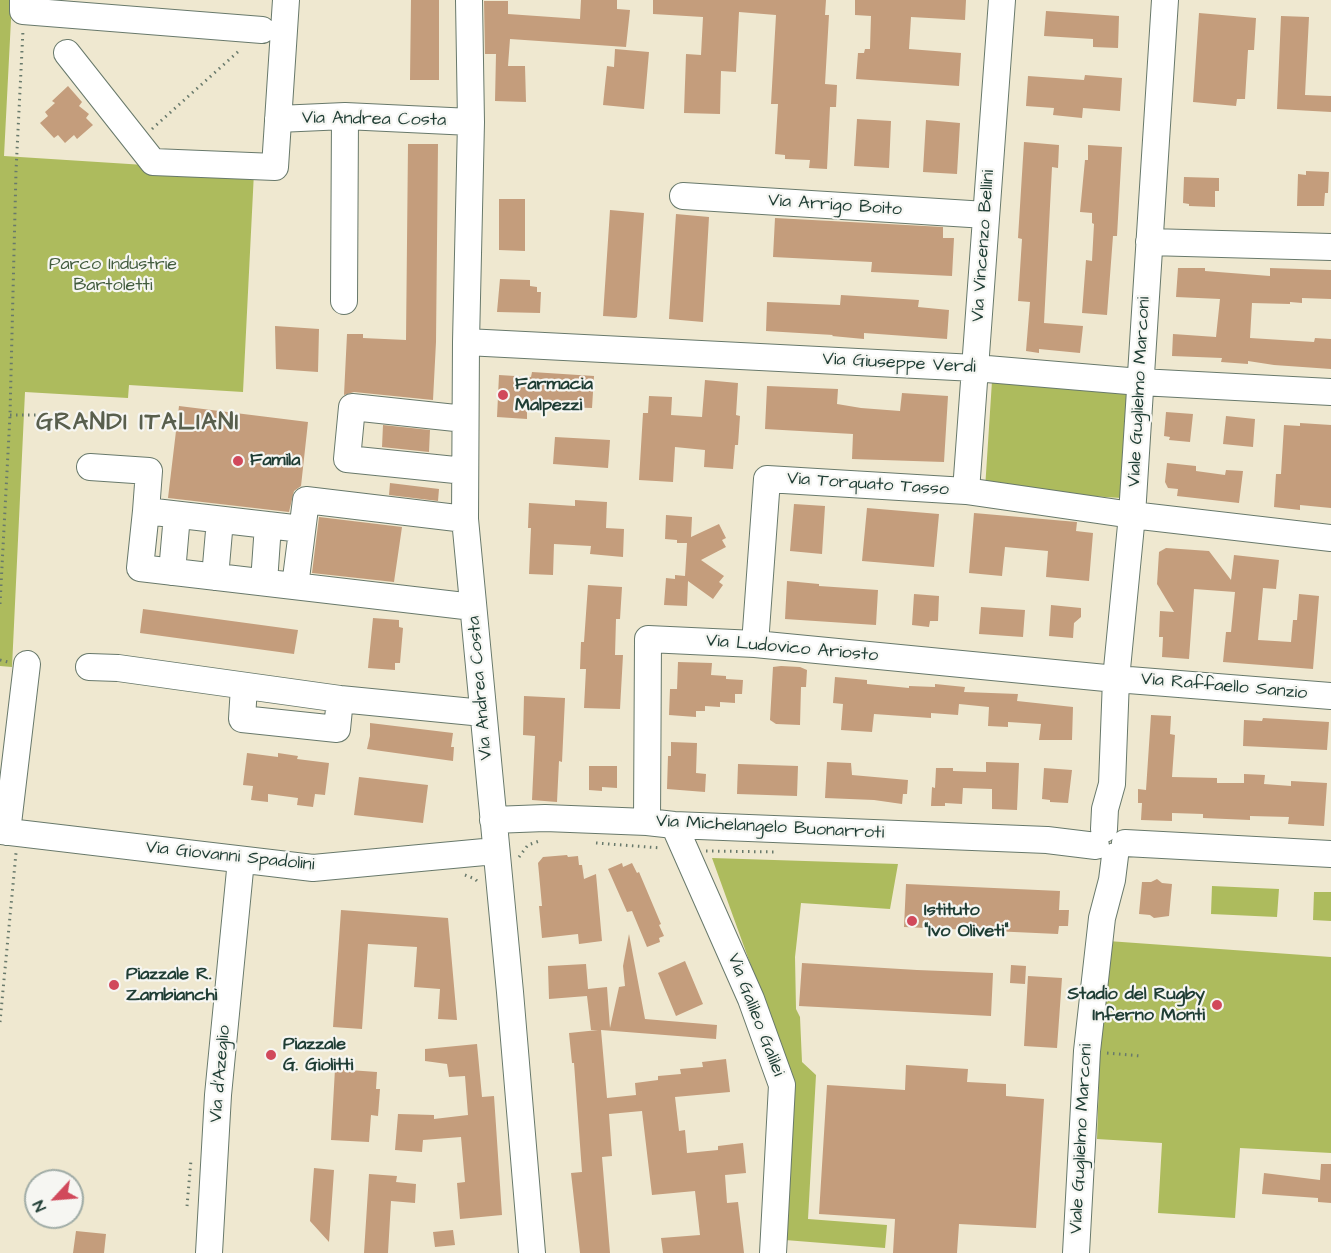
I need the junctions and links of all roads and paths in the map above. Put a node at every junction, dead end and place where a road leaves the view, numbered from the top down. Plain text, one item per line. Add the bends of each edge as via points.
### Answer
1 (286, 0) edge
2 (469, 0) edge
3 (1002, 0) edge
4 (1165, 0) edge
5 (23, 5) edge
6 (262, 30) joint
7 (67, 53) dead end
8 (345, 117) junction
9 (278, 118) junction
10 (471, 122) junction
11 (137, 143) junction
12 (683, 196) dead end
13 (986, 215) junction
14 (1149, 242) junction
15 (1331, 247) edge
16 (344, 301) dead end
17 (466, 342) junction
18 (975, 368) junction
19 (1140, 382) junction
20 (1331, 392) edge
21 (10, 415) junction
22 (45, 415) dead end
23 (465, 419) junction
24 (90, 467) dead end
25 (465, 471) junction
26 (966, 491) junction
27 (146, 511) junction
28 (177, 515) junction
29 (1132, 515) junction
30 (465, 519) junction
31 (220, 520) junction
32 (268, 525) junction
33 (302, 529) junction
34 (1331, 538) edge
35 (172, 572) junction
36 (215, 577) junction
37 (264, 582) junction
38 (295, 586) junction
39 (0, 594) edge
40 (0, 604) edge
41 (473, 607) junction
42 (755, 644) junction
43 (27, 664) dead end
44 (89, 667) dead end
45 (1116, 679) junction
46 (1331, 696) edge
47 (483, 713) junction
48 (493, 820) junction
49 (647, 822) junction
50 (674, 825) junction
51 (8, 833) edge
52 (545, 839) dead end
53 (1108, 842) junction
54 (592, 843) dead end
55 (495, 850) junction
56 (685, 850) junction
57 (780, 852) dead end
58 (1331, 854) edge
59 (241, 860) junction
60 (517, 863) dead end
61 (0, 1022) edge
62 (1087, 1051) junction
63 (1141, 1056) dead end
64 (192, 1151) dead end
65 (187, 1206) dead end
66 (209, 1253) edge
67 (532, 1253) edge
68 (773, 1253) edge
69 (1076, 1253) edge

1 - 9 street
2 - 10 street, Via Andrea Costa
3 - 13 street, Via Vincenzo Bellini
4 - 14 street, Viale Guglielmo Marconi
5 - 6 street
5 - 21 path
6 - 11 path
7 - 11 street
8 - 9 street, Via Andrea Costa
8 - 10 street, Via Andrea Costa
8 - 16 street
9 - 11 street via 275,167 153,162
10 - 17 street, Via Andrea Costa
12 - 13 street, Via Arrigo Boito
13 - 18 street, Via Vincenzo Bellini
14 - 15 street
14 - 19 street, Viale Guglielmo Marconi
17 - 18 street, Via Giuseppe Verdi
17 - 23 street, Via Andrea Costa
18 - 19 street, Via Giuseppe Verdi
18 - 26 street, Via Vincenzo Bellini
19 - 20 street, Via Giuseppe Verdi
19 - 29 street, Viale Guglielmo Marconi
21 - 22 path
21 - 39 path
23 - 25 street, Via Andrea Costa
23 - 25 street via 352,407 347,459
24 - 27 street via 148,471
25 - 30 street, Via Andrea Costa
26 - 29 street, Via Torquato Tasso
26 - 42 street, Via Torquato Tasso via 766,479
27 - 28 street
27 - 35 street via 140,568
28 - 31 street
28 - 35 street
29 - 34 street, Via Torquato Tasso
29 - 45 street, Viale Guglielmo Marconi
30 - 33 street via 306,500
30 - 41 street, Via Andrea Costa
31 - 32 street
31 - 36 street
32 - 33 street
32 - 37 street
33 - 38 street
35 - 36 street
36 - 37 street
37 - 38 street
38 - 41 street
39 - 40 path
41 - 47 street, Via Andrea Costa
42 - 45 street, Via Ludovico Ariosto
42 - 49 street, Via Ludovico Ariosto via 648,639
43 - 51 street
44 - 47 street
45 - 46 street, Via Raffaello Sanzio
45 - 53 street, Viale Guglielmo Marconi via 1112,784 1105,809
47 - 48 street, Via Andrea Costa
48 - 49 street, Via Michelangelo Buonarroti
48 - 55 street, Via Andrea Costa
49 - 50 street, Via Michelangelo Buonarroti
50 - 53 street, Via Michelangelo Buonarroti
50 - 56 street, Via Galileo Galilei
51 - 59 street, Via Giovanni Spadolini
51 - 61 path
52 - 60 path via 528,844
53 - 58 street, Via Michelangelo Buonarroti
53 - 62 street, Viale Guglielmo Marconi via 1100,880 1102,918
54 - 56 path
55 - 59 street, Via Giovanni Spadolini via 313,868
55 - 67 street, Via Andrea Costa
56 - 57 path
56 - 68 street, Via Galileo Galilei via 751,999 782,1085
59 - 66 street, Via d'Azeglio via 218,1095
62 - 63 path
62 - 69 street, Viale Guglielmo Marconi
64 - 65 path

